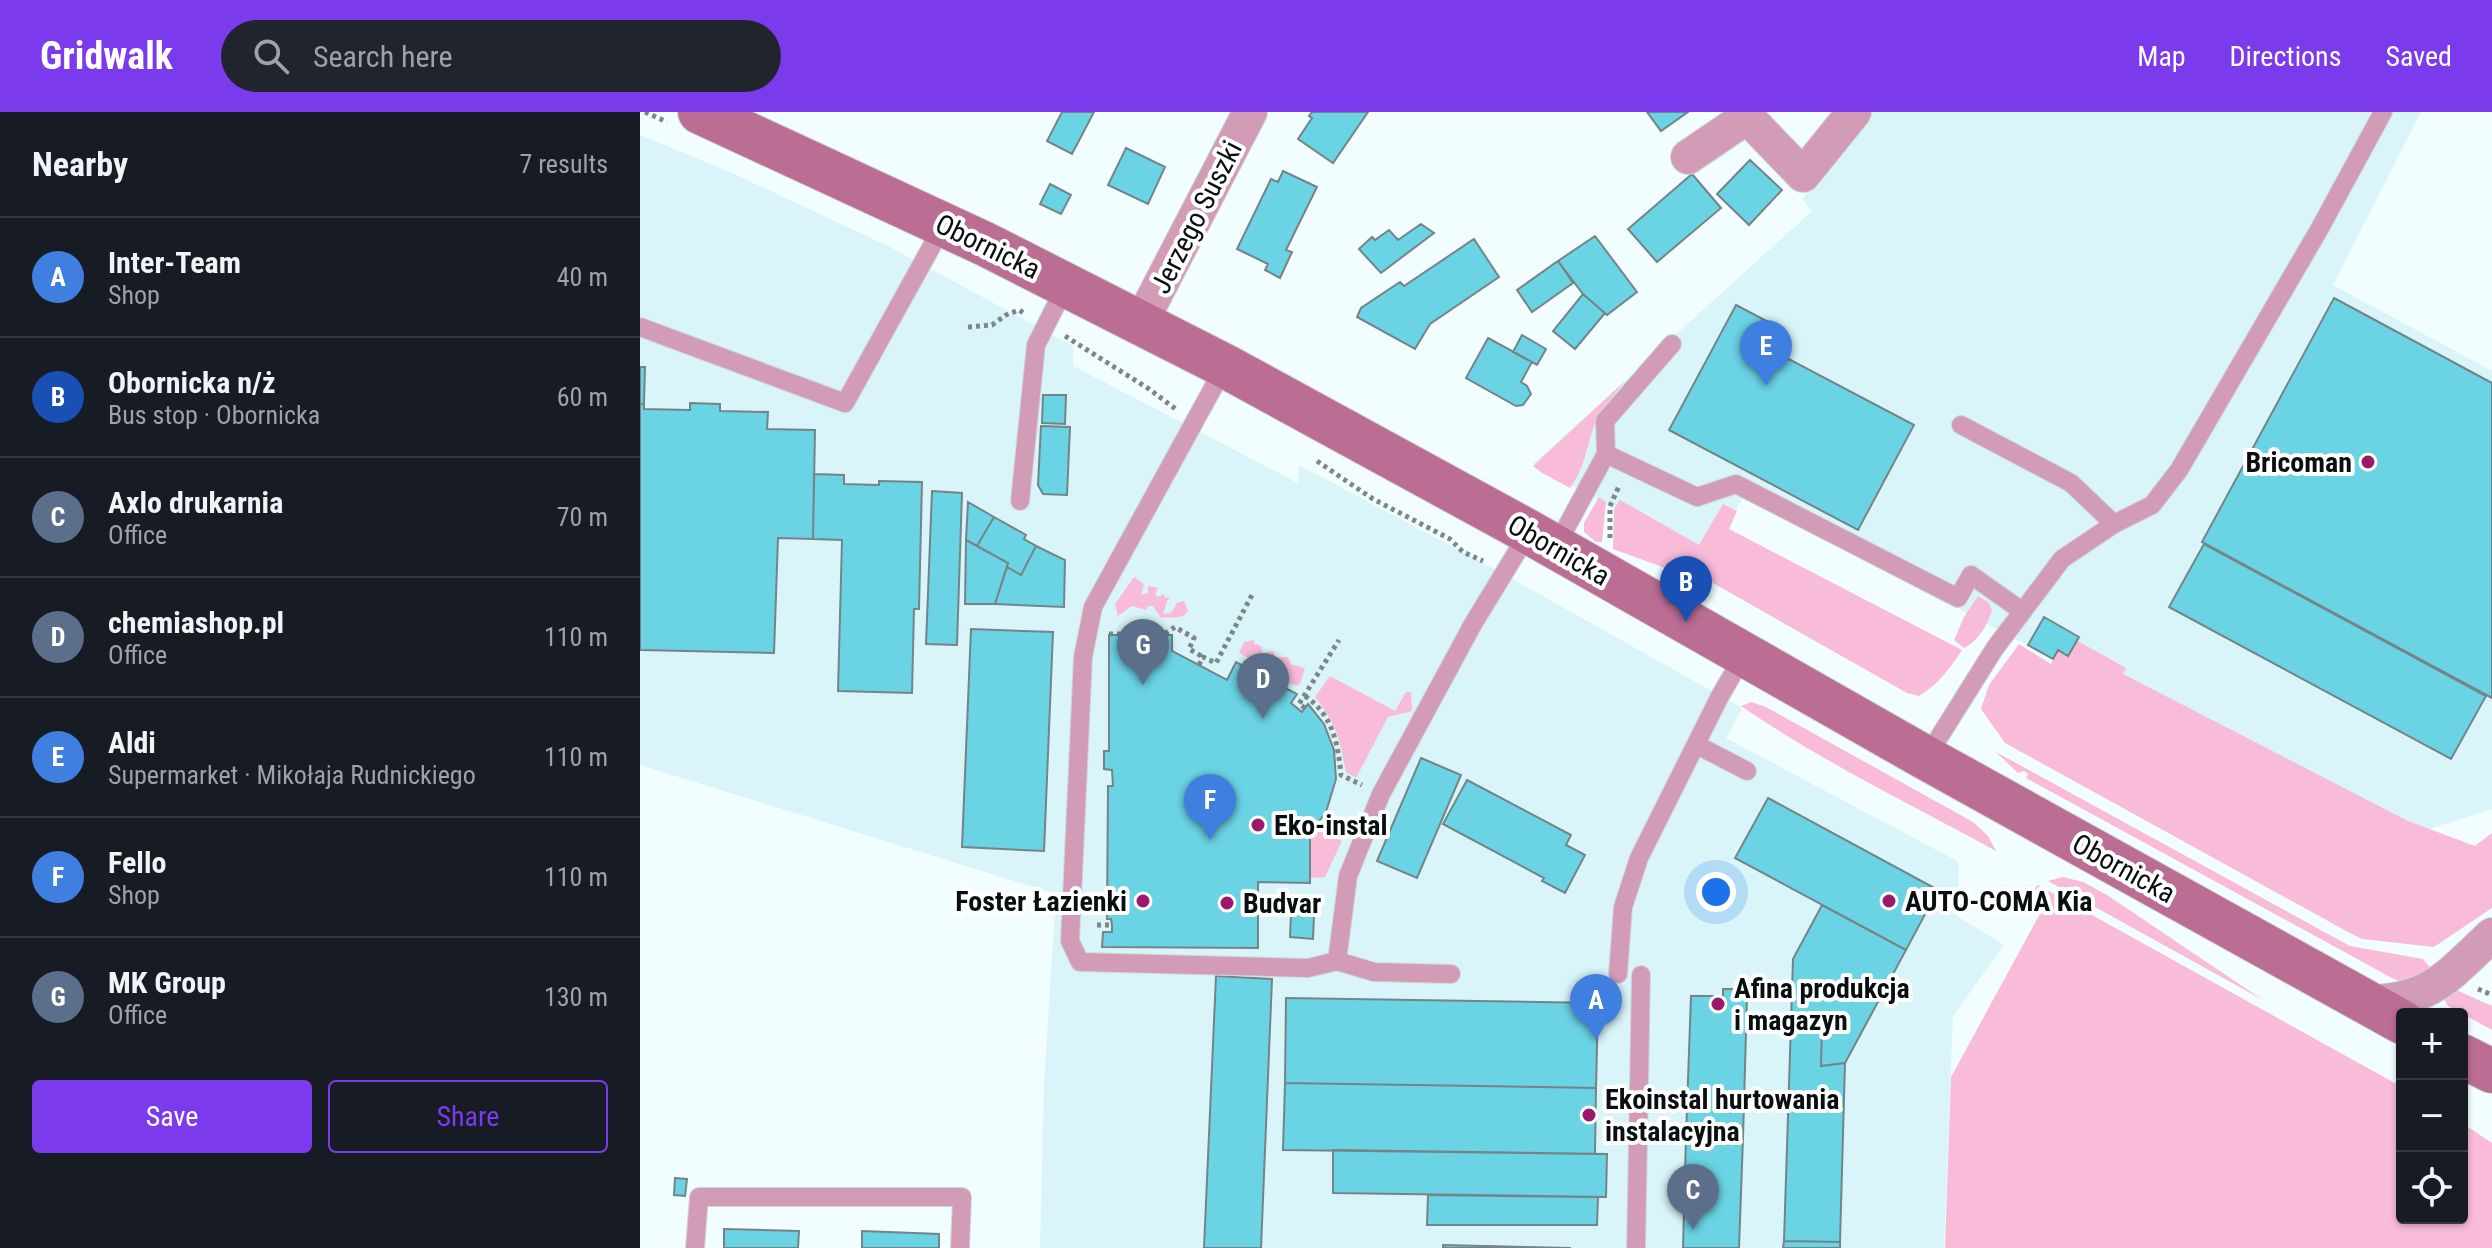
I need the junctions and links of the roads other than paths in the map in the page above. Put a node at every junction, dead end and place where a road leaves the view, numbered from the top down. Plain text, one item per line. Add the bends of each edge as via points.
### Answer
1 (700, 112) edge
2 (1250, 112) edge
3 (1854, 112) edge
4 (2383, 112) edge
5 (1688, 157) dead end
6 (944, 224) junction
7 (1066, 285) junction
8 (1141, 322) junction
9 (640, 327) edge
10 (1672, 344) dead end
11 (1225, 366) junction
12 (1961, 425) dead end
13 (1606, 454) junction
14 (1020, 501) dead end
15 (2114, 524) junction
16 (1542, 540) junction
17 (2022, 611) junction
18 (1744, 655) junction
19 (1697, 745) junction
20 (1926, 758) junction
21 (1747, 771) dead end
22 (2492, 935) edge
23 (1337, 961) junction
24 (1451, 974) dead end
25 (1618, 974) dead end
26 (1641, 975) dead end
27 (2384, 1012) edge
28 (695, 1248) edge
29 (960, 1248) edge
30 (1636, 1248) edge

1 - 6 main road, Obornicka
2 - 8 street, Jerzego Suszki
3 - 5 street via 1803,175 1747,117
4 - 15 lane via 2179,470 2152,505
6 - 7 main road, Obornicka
6 - 9 lane via 845,403
7 - 8 main road, Obornicka
7 - 14 lane via 1036,345
8 - 11 main road, Obornicka
10 - 13 lane via 1605,421
11 - 16 main road, Obornicka
11 - 23 lane via 1093,607 1083,657 1070,941 1080,962 1308,968
12 - 15 lane via 2071,483
13 - 16 lane
13 - 17 lane via 1697,497 1736,484 1958,598 1971,575
15 - 17 lane via 2062,559
16 - 18 main road, Obornicka
16 - 23 lane via 1473,624 1381,794 1348,876
17 - 20 lane
18 - 19 lane
18 - 20 main road, Obornicka
19 - 21 lane
19 - 25 lane via 1639,858 1623,907
20 - 27 main road, Obornicka
22 - 27 street via 2442,981
23 - 24 lane via 1374,972
26 - 30 lane
28 - 29 lane via 699,1197 962,1197

